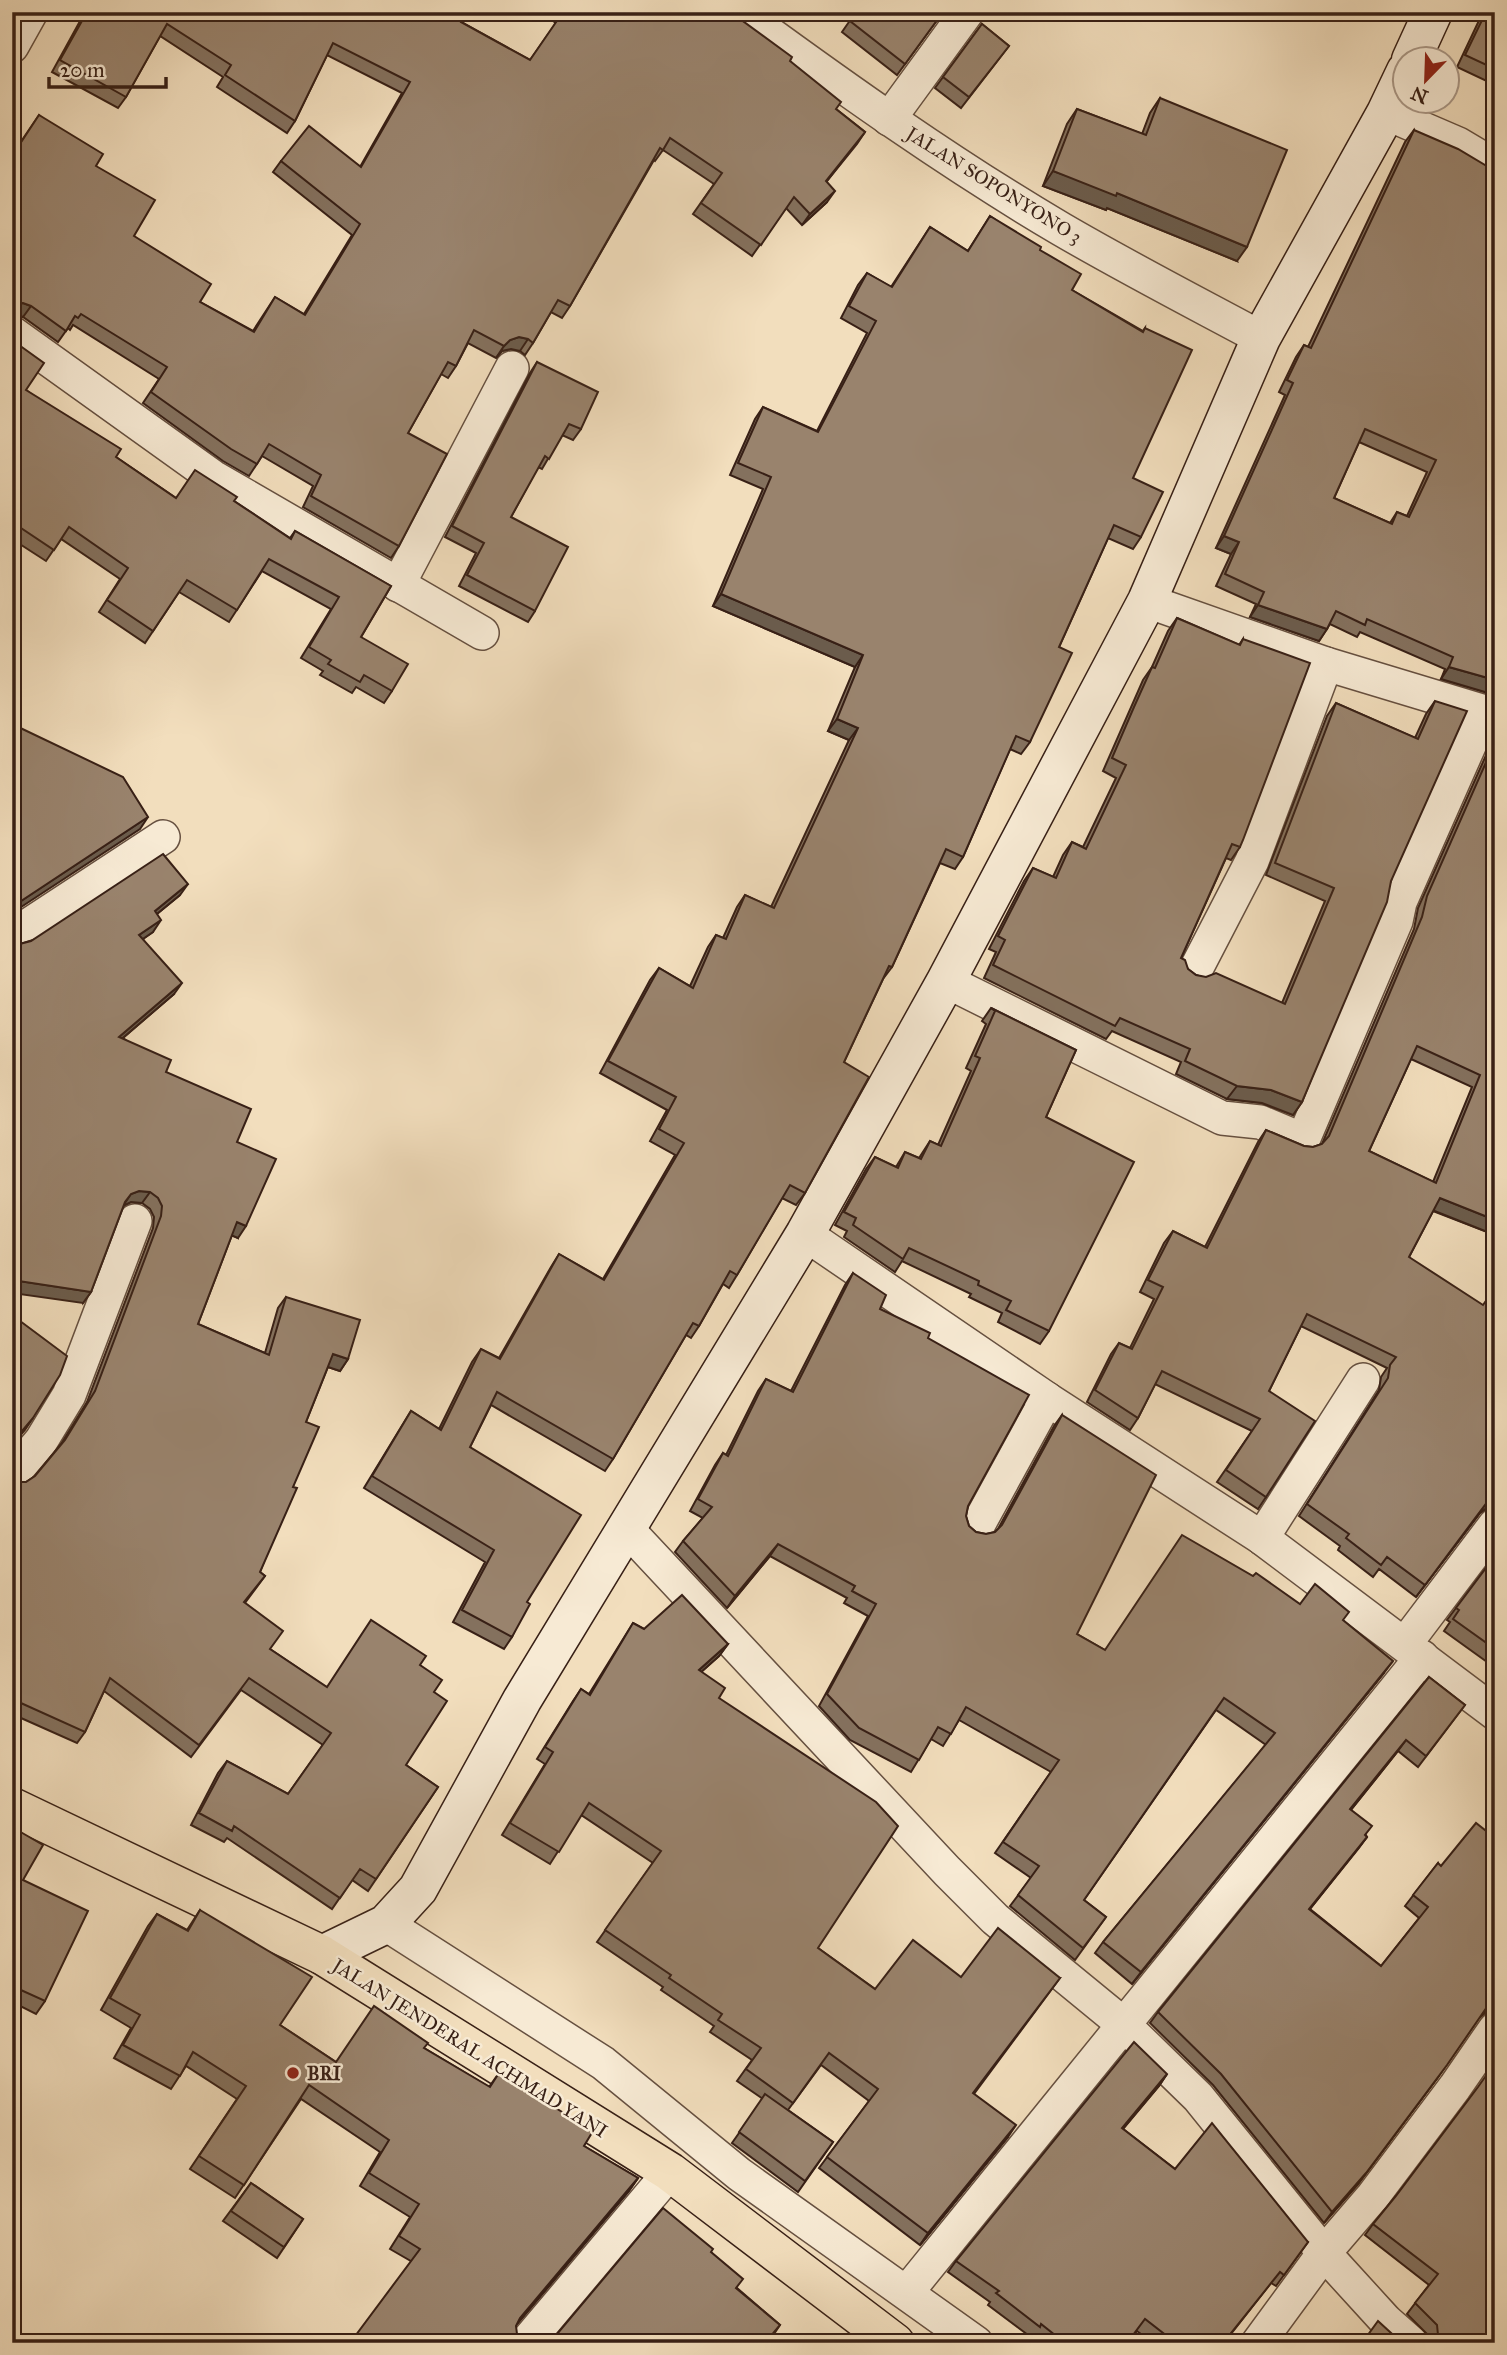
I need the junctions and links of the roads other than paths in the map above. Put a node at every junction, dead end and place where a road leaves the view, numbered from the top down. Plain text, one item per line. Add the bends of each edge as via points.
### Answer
1 (31, 12) edge
2 (740, 12) edge
3 (967, 12) edge
4 (1433, 12) edge
5 (12, 46) edge
6 (1417, 46) edge
7 (1392, 98) edge
8 (1385, 113) junction
9 (889, 119) junction
10 (1495, 166) edge
11 (12, 333) edge
12 (1261, 338) junction
13 (512, 368) dead end
14 (398, 585) junction
15 (1147, 601) junction
16 (482, 633) dead end
17 (1326, 664) junction
18 (1489, 713) edge
19 (163, 837) dead end
20 (12, 936) edge
21 (1195, 971) edge
22 (946, 981) junction
23 (135, 1221) dead end
24 (805, 1234) junction
25 (1363, 1380) dead end
26 (1047, 1399) junction
27 (12, 1475) edge
28 (1495, 1525) edge
29 (977, 1527) dead end
30 (626, 1528) junction
31 (1262, 1538) junction
32 (1414, 1651) junction
33 (1490, 1698) edge
34 (12, 1807) edge
35 (386, 1924) junction
36 (321, 1955) junction
37 (1123, 2024) junction
38 (1495, 2029) edge
39 (670, 2172) junction
40 (1324, 2253) junction
41 (907, 2292) junction
42 (526, 2343) edge
43 (895, 2343) edge
44 (976, 2343) edge
45 (1258, 2343) edge
46 (1411, 2343) edge

1 - 5 street
2 - 9 street, JALAN SOPONYONO 3
3 - 9 street
4 - 6 main road
7 - 8 main road
8 - 10 street via 1458,144
8 - 12 main road
9 - 12 street, JALAN SOPONYONO 3 via 1062,229
11 - 14 street via 213,477
12 - 15 main road
13 - 14 street
14 - 16 street
15 - 17 street
15 - 22 main road
17 - 18 street
17 - 21 street via 1252,861
18 - 22 street via 1400,902 1303,1140 1260,1122 1222,1118
19 - 20 street
22 - 24 main road
23 - 27 street via 69,1395 41,1441
24 - 26 street
24 - 30 main road
25 - 31 street
26 - 29 street
26 - 31 street
28 - 32 street
30 - 35 main road via 522,1700 418,1889
30 - 37 street via 995,1919
31 - 32 street
32 - 33 street
32 - 37 street
34 - 36 main road, JALAN JENDERAL ACHMAD YANI
35 - 36 main road
35 - 41 street via 603,2063 739,2174
36 - 39 main road, JALAN JENDERAL ACHMAD YANI
37 - 40 street via 1198,2097
37 - 41 street
38 - 40 street via 1373,2196
39 - 42 street
39 - 43 main road, JALAN JENDERAL ACHMAD YANI
40 - 45 street
40 - 46 street
41 - 44 street

